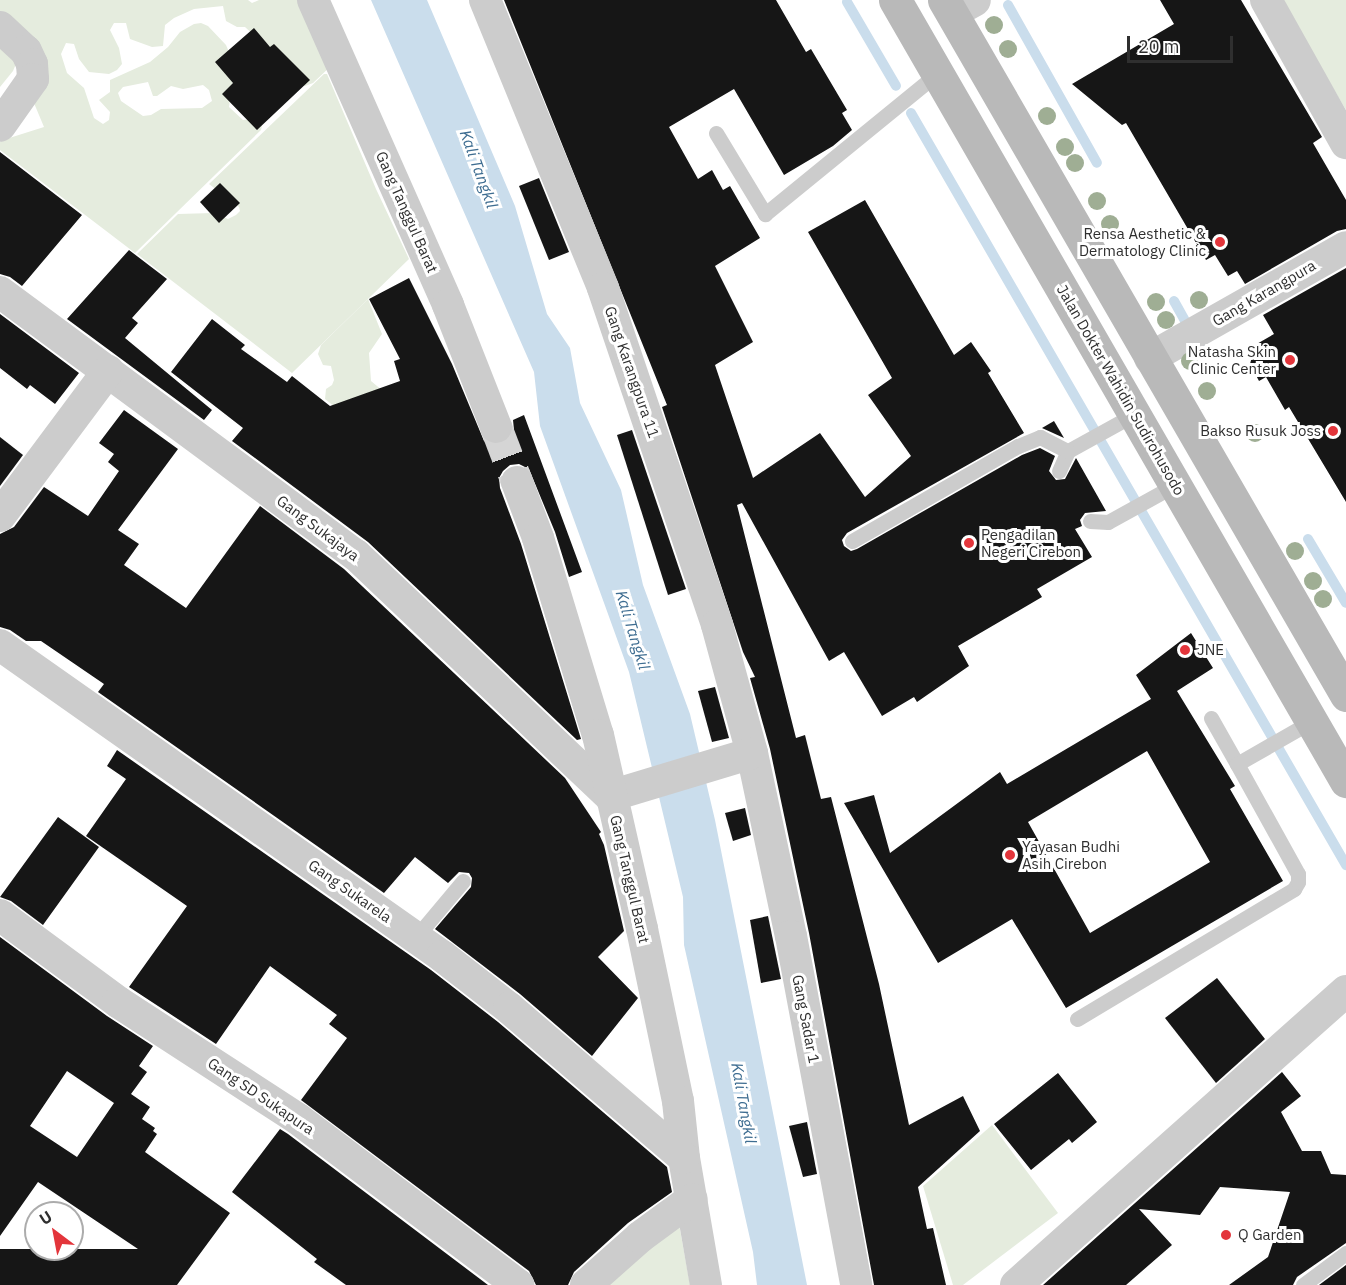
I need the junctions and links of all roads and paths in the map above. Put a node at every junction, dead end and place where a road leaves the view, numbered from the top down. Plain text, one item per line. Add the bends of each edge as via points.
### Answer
1 (313, 0) edge
2 (485, 0) edge
3 (895, 0) edge
4 (1266, 0) edge
5 (957, 4) edge
6 (0, 27) edge
7 (938, 73) junction
8 (0, 126) edge
9 (716, 133) dead end
10 (1346, 143) edge
11 (1346, 247) edge
12 (0, 292) edge
13 (1150, 358) junction
14 (108, 372) junction
15 (1135, 414) junction
16 (496, 427) tunnel mouth
17 (1068, 451) junction
18 (1059, 471) dead end
19 (517, 482) tunnel mouth
20 (1176, 485) junction
21 (0, 516) edge
22 (1090, 521) dead end
23 (852, 541) dead end
24 (0, 645) edge
25 (1346, 695) edge
26 (1211, 718) dead end
27 (1312, 721) junction
28 (744, 756) junction
29 (1236, 764) junction
30 (1346, 781) edge
31 (620, 793) junction
32 (463, 881) dead end
33 (0, 915) edge
34 (416, 938) junction
35 (1346, 991) edge
36 (1077, 1019) dead end
37 (684, 1158) junction
38 (692, 1199) junction
39 (1346, 1254) edge
40 (518, 1285) edge
41 (586, 1285) edge
42 (706, 1285) edge
43 (856, 1285) edge
44 (1016, 1285) edge
45 (1303, 1285) edge

1 - 16 street, Gang Tanggul Barat via 448,305
2 - 28 street, Gang Karangpura 11 via 614,317 717,625
3 - 7 main road, Jalan Dokter Wahidin Sudirohusodo
4 - 10 street
5 - 13 main road
6 - 8 street via 26,51 33,79
7 - 9 lane via 765,214
7 - 15 main road, Jalan Dokter Wahidin Sudirohusodo
11 - 13 street, Gang Karangpura
12 - 14 street, Gang Sukajaya
13 - 25 main road
14 - 21 street
14 - 31 street, Gang Sukajaya via 356,555
15 - 17 lane
15 - 20 main road, Jalan Dokter Wahidin Sudirohusodo
17 - 18 lane
17 - 23 lane via 1040,437 1018,446
19 - 31 street, Gang Tanggul Barat
20 - 22 lane via 1108,522
20 - 27 main road, Jalan Dokter Wahidin Sudirohusodo
24 - 34 street, Gang Sukarela
26 - 29 lane
27 - 29 lane
27 - 30 main road, Jalan Dokter Wahidin Sudirohusodo
28 - 31 street
28 - 43 street, Gang Sadar 1 via 791,936
29 - 36 lane via 1298,874 1294,889
31 - 37 street, Gang Tanggul Barat via 642,929 678,1101
32 - 34 lane
33 - 40 street, Gang SD Sukapura via 117,1002 298,1119
34 - 37 street, Gang Sukarela via 509,1008
35 - 44 street
37 - 38 street, Gang Tanggul Barat
38 - 41 street via 640,1236
38 - 42 street, Gang Tanggul Barat
39 - 45 lane

